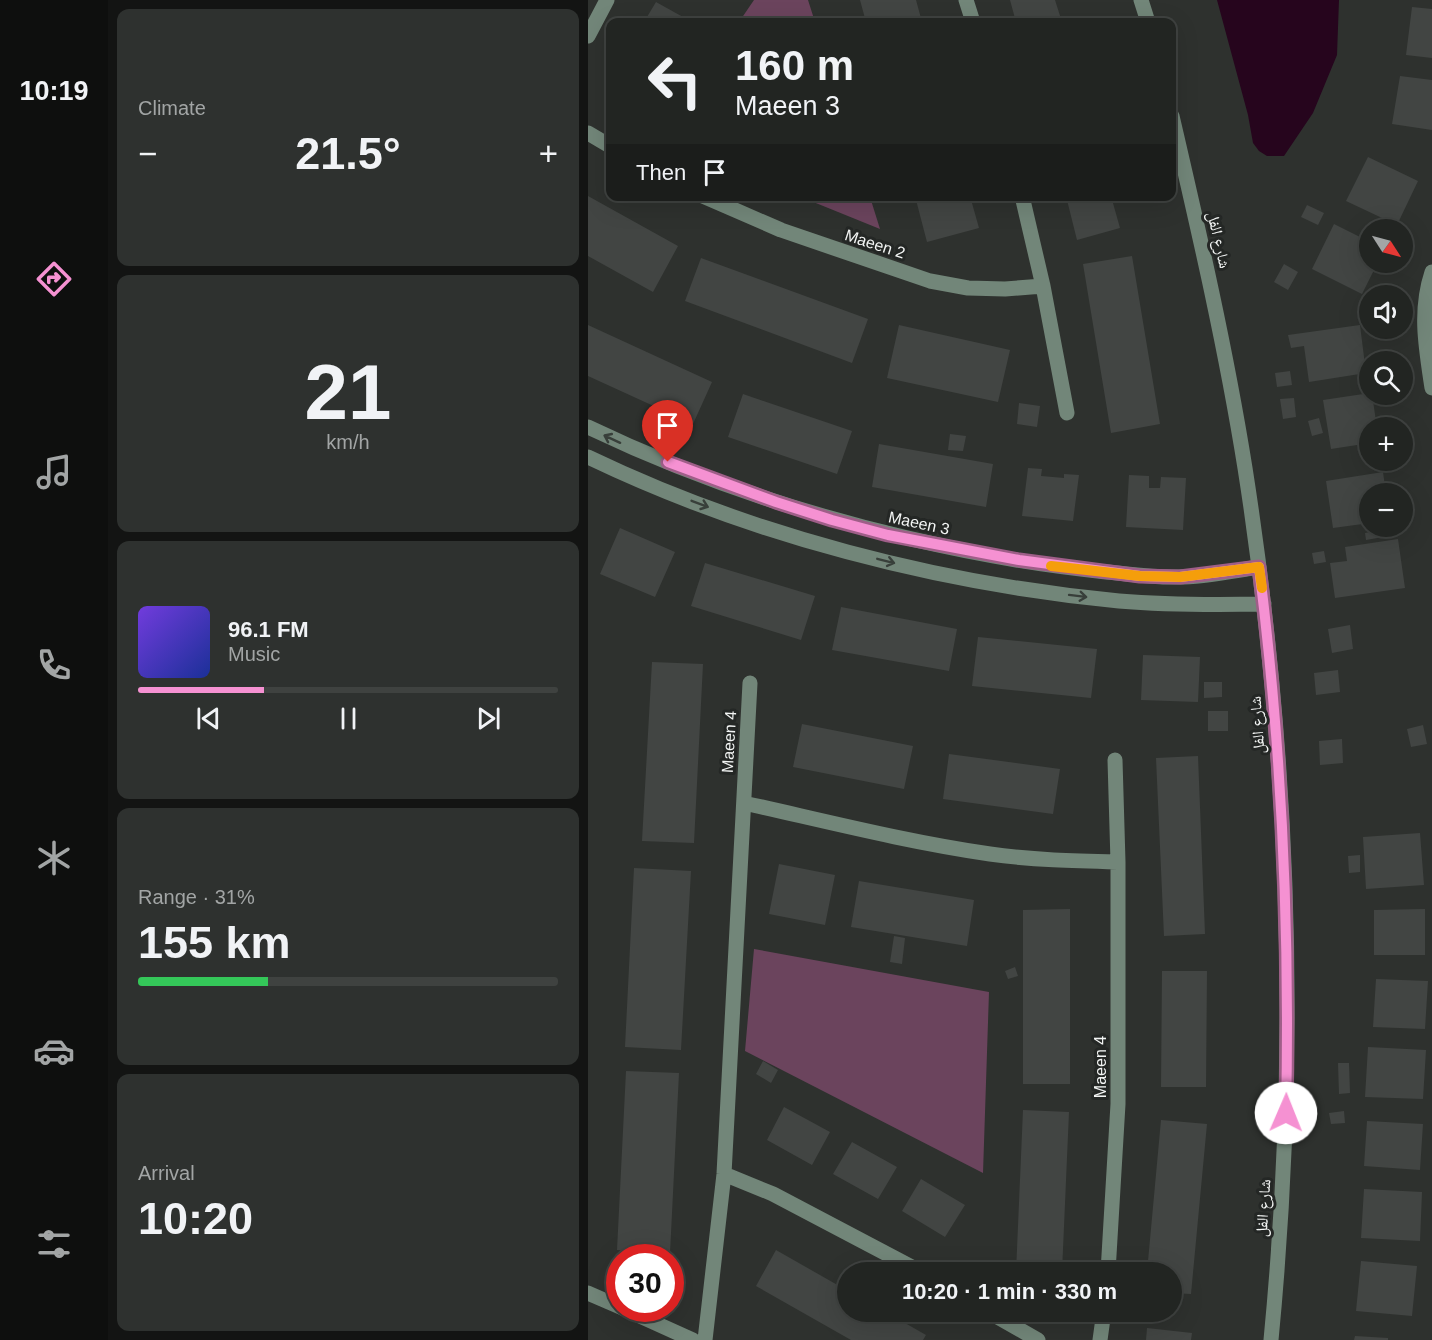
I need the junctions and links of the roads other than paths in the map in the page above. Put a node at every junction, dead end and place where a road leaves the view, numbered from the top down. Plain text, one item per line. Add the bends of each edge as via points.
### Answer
1 (607, 0) edge
2 (966, 0) edge
3 (1142, 0) edge
4 (972, 18) edge
5 (1147, 18) edge
6 (588, 36) edge
7 (588, 133) edge
8 (1176, 133) edge
9 (606, 144) edge
10 (714, 201) edge
11 (1023, 201) edge
12 (1432, 272) edge
13 (1043, 286) junction
14 (1432, 388) edge
15 (1066, 413) dead end
16 (588, 427) edge
17 (588, 457) edge
18 (1259, 567) junction
19 (1264, 604) junction
20 (750, 683) dead end
21 (1115, 760) dead end
22 (744, 803) junction
23 (1118, 862) junction
24 (724, 1174) junction
25 (902, 1262) edge
26 (1109, 1262) edge
27 (588, 1293) edge
28 (606, 1301) edge
29 (652, 1322) edge
30 (1006, 1322) edge
31 (1102, 1322) edge
32 (693, 1340) edge
33 (705, 1340) edge
34 (1038, 1340) edge
35 (1100, 1340) edge
36 (1271, 1340) edge

1 - 6 street
2 - 4 street
3 - 5 street
7 - 9 street
8 - 18 street, شارع الفل via 1226,358
10 - 13 street, Maeen 2 via 781,230 930,281 968,288
11 - 13 street
12 - 14 street via 1424,316
13 - 15 street
18 -> 16 street, Maeen 3 via 1180,577 1140,576 1051,566 945,547 776,502
17 -> 19 street via 659,488 770,528 942,574 1121,601
18 - 19 street, شارع الفل
19 - 36 street, شارع الفل via 1286,909 1288,1020 1285,1154
20 - 22 street, Maeen 4
21 - 23 street, Maeen 4
22 - 23 street via 968,850
22 - 24 street, Maeen 4
23 - 26 street, Maeen 4 via 1118,1104
24 - 25 street via 773,1194
24 - 33 street, Maeen 4
27 - 28 street
29 - 32 street
30 - 34 street
31 - 35 street

